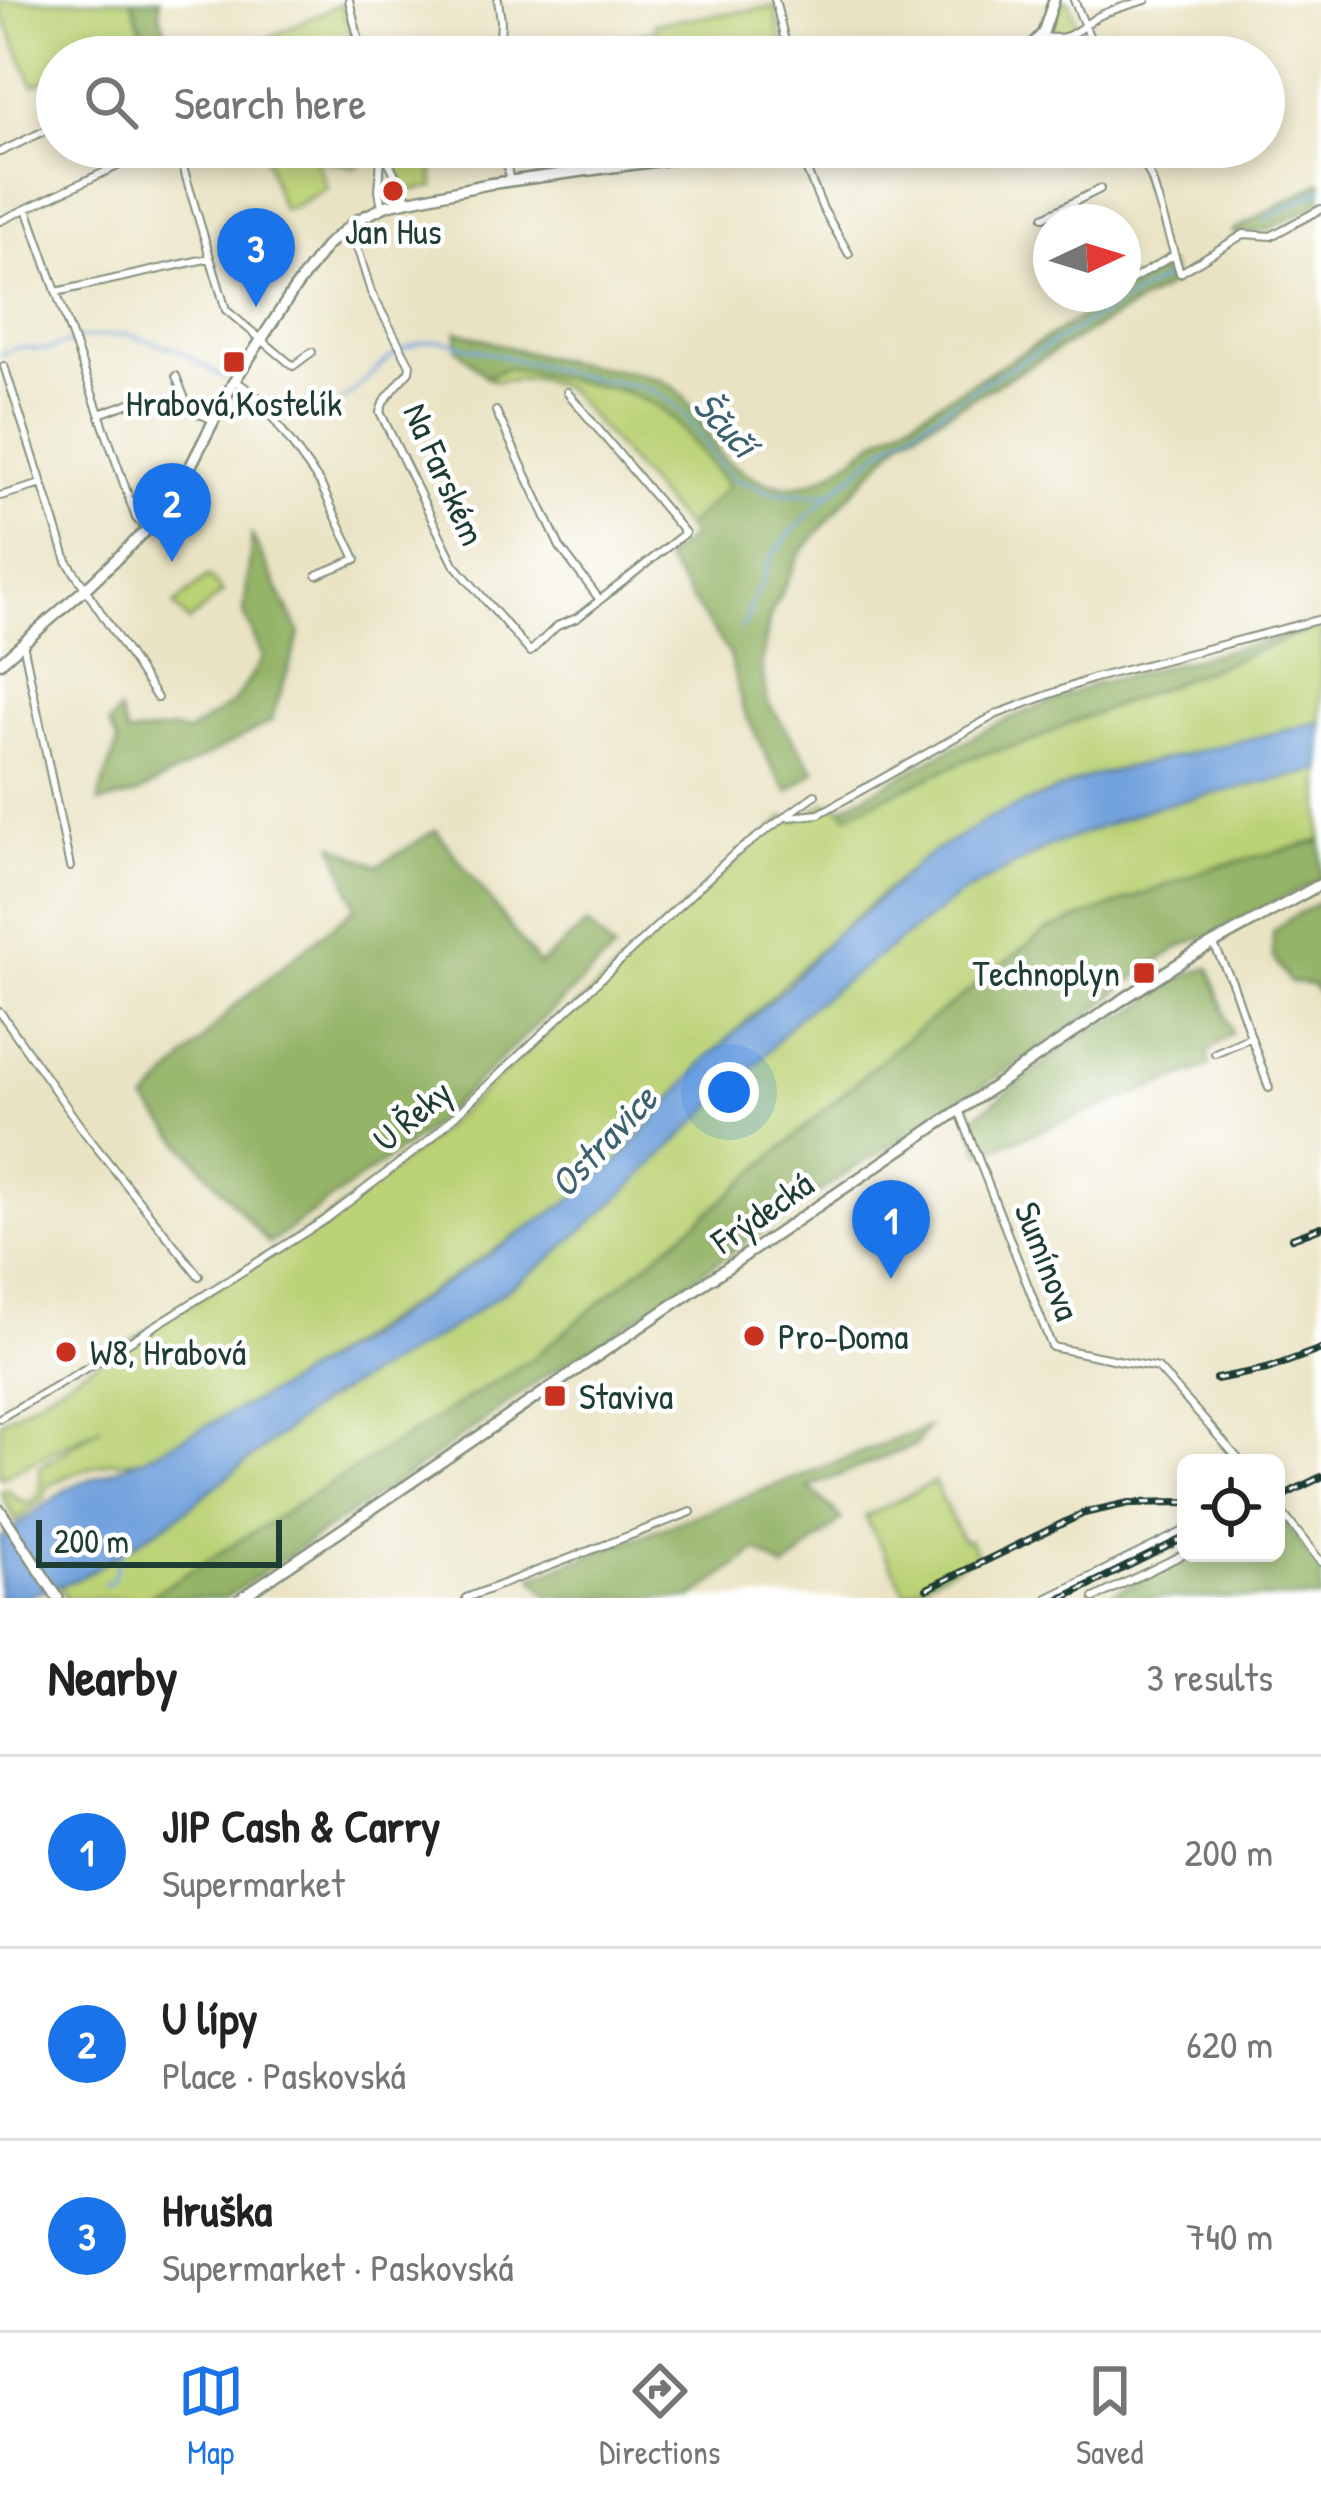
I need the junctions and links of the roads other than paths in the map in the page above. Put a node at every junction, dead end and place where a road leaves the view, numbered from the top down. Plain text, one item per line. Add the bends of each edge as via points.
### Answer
1 (349, 0) edge
2 (498, 0) edge
3 (776, 0) edge
4 (1054, 0) edge
5 (1074, 0) edge
6 (1146, 0) edge
7 (1086, 26) junction
8 (358, 36) edge
9 (500, 36) edge
10 (784, 36) edge
11 (1041, 36) edge
12 (1063, 36) edge
13 (1090, 36) edge
14 (36, 135) edge
15 (0, 152) edge
16 (113, 168) edge
17 (186, 168) edge
18 (380, 168) edge
19 (391, 168) edge
20 (508, 168) edge
21 (603, 168) edge
22 (805, 168) edge
23 (1147, 168) edge
24 (510, 180) junction
25 (1100, 189) dead end
26 (408, 200) junction
27 (1072, 203) edge
28 (382, 207) junction
29 (26, 209) junction
30 (1321, 209) edge
31 (0, 221) edge
32 (346, 228) junction
33 (849, 254) dead end
34 (1174, 256) junction
35 (211, 258) junction
36 (1141, 275) edge
37 (56, 292) junction
38 (261, 338) junction
39 (312, 352) dead end
40 (4, 366) dead end
41 (176, 376) dead end
42 (235, 380) junction
43 (567, 392) dead end
44 (144, 398) dead end
45 (496, 411) dead end
46 (99, 414) junction
47 (213, 420) junction
48 (42, 484) junction
49 (0, 496) edge
50 (148, 531) junction
51 (317, 575) dead end
52 (85, 589) junction
53 (599, 600) junction
54 (1321, 619) edge
55 (23, 643) junction
56 (0, 663) edge
57 (157, 698) dead end
58 (815, 795) dead end
59 (785, 818) junction
60 (70, 867) dead end
61 (1321, 884) edge
62 (1213, 943) junction
63 (0, 1012) edge
64 (1251, 1036) junction
65 (1215, 1053) dead end
66 (1269, 1088) dead end
67 (959, 1110) junction
68 (199, 1276) dead end
69 (0, 1418) edge
70 (1234, 1454) edge
71 (0, 1510) edge
72 (691, 1512) dead end
73 (1285, 1518) edge
74 (1177, 1534) edge
75 (1177, 1556) edge
76 (1321, 1562) edge
77 (57, 1598) edge
78 (241, 1598) edge
79 (466, 1598) edge
80 (1048, 1598) edge
81 (1094, 1598) edge

1 - 8 street
2 - 9 street
3 - 10 street
4 - 11 main road
5 - 7 street
6 - 7 street
7 - 12 street
7 - 13 street
14 - 15 street
16 - 29 street
17 - 35 street
18 - 28 street
19 - 26 street
20 - 24 street
21 - 24 main road
22 - 33 street
23 - 34 street
24 - 26 main road
25 - 27 street
26 - 28 main road
28 - 32 main road
29 - 31 street
29 - 37 street
30 - 34 street via 1270,236 1244,234 1180,273
32 - 38 main road
32 - 53 street, Na Farském via 410,365 380,412 454,564 530,652
34 - 36 street
35 - 37 street
35 - 38 street via 226,310
37 - 46 street
38 - 39 street via 293,366
38 - 42 main road
40 - 48 street
41 - 47 street via 189,409
42 - 47 main road
42 - 51 street via 257,397 320,483 356,559
43 - 53 street via 685,533
44 - 46 street
45 - 53 street, Na Farském via 560,547
46 - 50 street via 136,518
47 - 50 main road
48 - 49 street
48 - 52 street via 67,562
50 - 52 main road
52 - 55 main road
52 - 57 street
54 - 59 street via 1072,686 998,714 819,814
55 - 56 main road
55 - 60 street
58 - 59 street, U Řeky
59 - 69 street, U Řeky via 734,854 427,1142 325,1220
61 - 62 main road, Frýdecká
62 - 64 street
62 - 67 main road, Frýdecká
63 - 68 street
64 - 65 street
64 - 66 street
67 - 70 street, Sumínova via 1052,1347 1159,1368
67 - 78 main road, Frýdecká
71 - 77 main road
72 - 79 street
73 - 76 street
74 - 80 street
75 - 81 street

